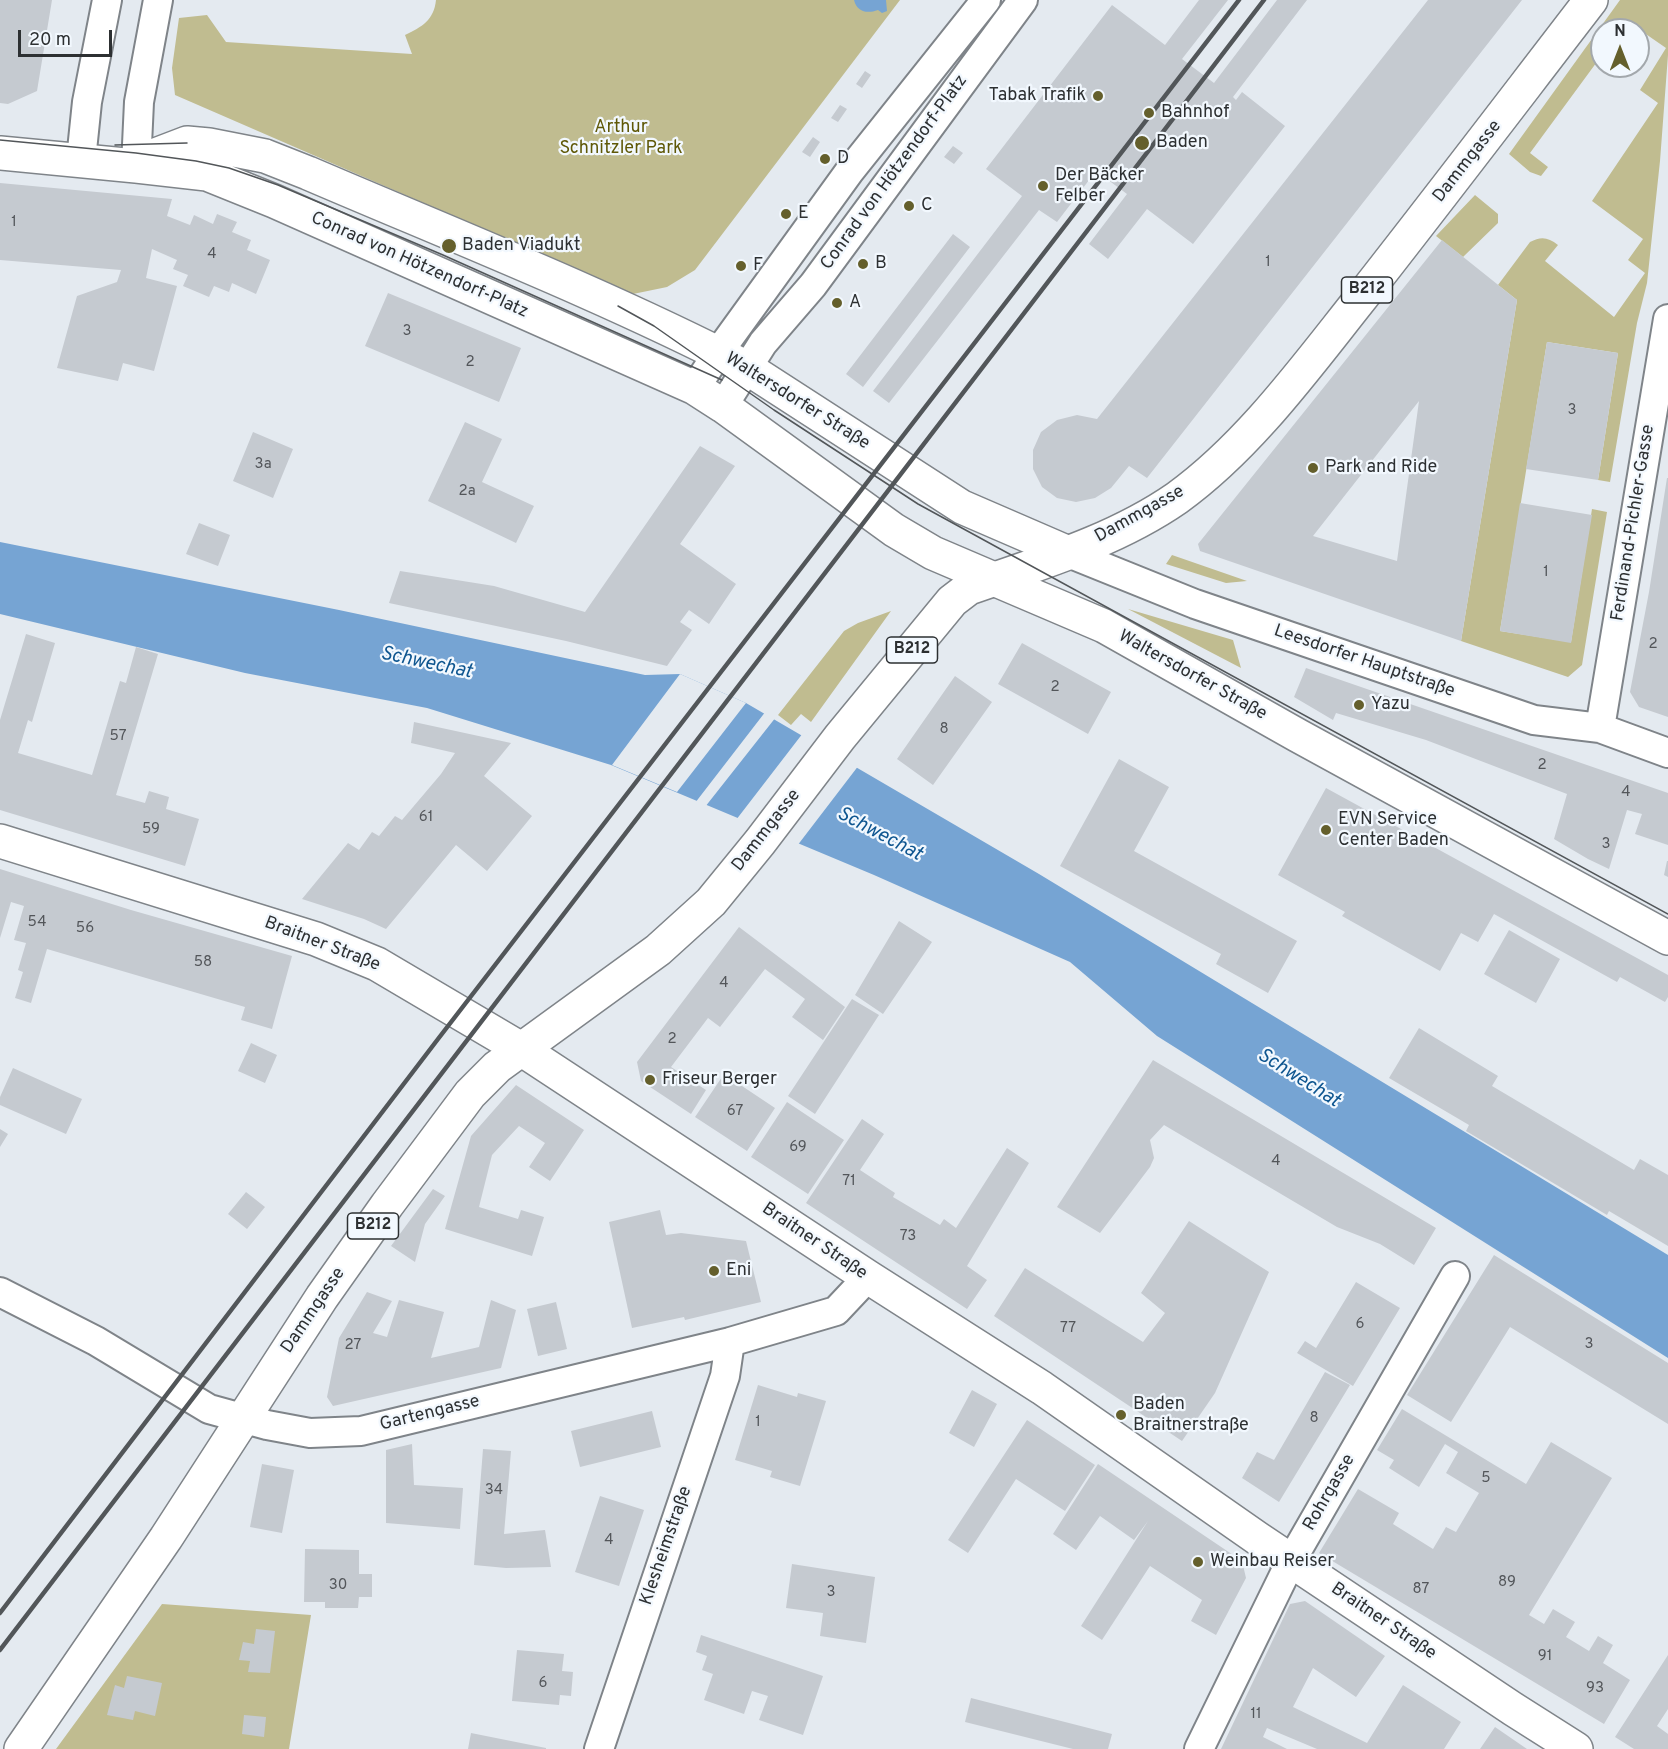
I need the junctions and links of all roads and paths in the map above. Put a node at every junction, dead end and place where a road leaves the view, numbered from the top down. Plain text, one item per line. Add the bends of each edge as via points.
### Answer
1 (107, 0) edge
2 (158, 0) edge
3 (986, 0) edge
4 (1023, 0) edge
5 (1591, 0) edge
6 (0, 153) edge
7 (81, 160) junction
8 (136, 166) junction
9 (1668, 319) edge
10 (718, 353) junction
11 (747, 368) junction
12 (695, 388) junction
13 (723, 406) junction
14 (1066, 552) junction
15 (996, 579) junction
16 (1600, 728) junction
17 (1668, 753) edge
18 (0, 841) edge
19 (1668, 938) edge
20 (521, 1049) junction
21 (1455, 1276) dead end
22 (868, 1278) junction
23 (0, 1292) edge
24 (730, 1342) junction
25 (244, 1419) junction
26 (1291, 1561) junction
27 (21, 1749) edge
28 (598, 1749) edge
29 (1199, 1749) edge
30 (1576, 1749) edge

1 - 7 street via 87,102
2 - 8 street via 139,102
3 - 10 street, Conrad von Hötzendorf-Platz via 849,172
4 - 11 street, Conrad von Hötzendorf-Platz
5 - 14 main road, Dammgasse / B212 via 1341,324 1254,429 1218,466 1175,499 1110,537
6 - 7 main road, Conrad von Hötzendorf-Platz
7 - 8 main road, Conrad von Hötzendorf-Platz
8 - 10 main road via 187,143 265,156 618,306
8 - 12 main road, Conrad von Hötzendorf-Platz via 207,174
9 - 16 street, Ferdinand-Pichler-Gasse
10 - 11 main road, Waltersdorfer Straße
10 - 12 street, Conrad von Hötzendorf-Platz
11 - 13 street, Conrad von Hötzendorf-Platz
11 - 14 main road, Waltersdorfer Straße via 962,507
12 - 13 main road, Conrad von Hötzendorf-Platz
13 - 15 main road, Waltersdorfer Straße via 894,530 933,553
14 - 15 main road, Dammgasse / B212
14 - 16 street, Leesdorfer Hauptstraße via 1195,604 1534,720
15 - 19 main road, Waltersdorfer Straße via 1104,626
15 - 20 main road, Dammgasse / B212 via 969,588 952,601 711,902 658,950
16 - 17 street, Leesdorfer Hauptstraße
18 - 20 main road, Braitner Straße via 316,939 377,964
20 - 22 main road, Braitner Straße
20 - 25 main road, Dammgasse / B212 via 496,1067 470,1094 322,1298
21 - 26 street, Rohrgasse
22 - 24 street, Gartengasse via 836,1311
22 - 26 main road, Braitner Straße via 1042,1388
23 - 25 street, Gartengasse via 96,1341 210,1409
24 - 25 street, Gartengasse via 361,1431 310,1432
24 - 28 street, Klesheimstraße via 725,1376
25 - 27 main road, Dammgasse / B212
26 - 29 street, Rohrgasse
26 - 30 main road, Braitner Straße

